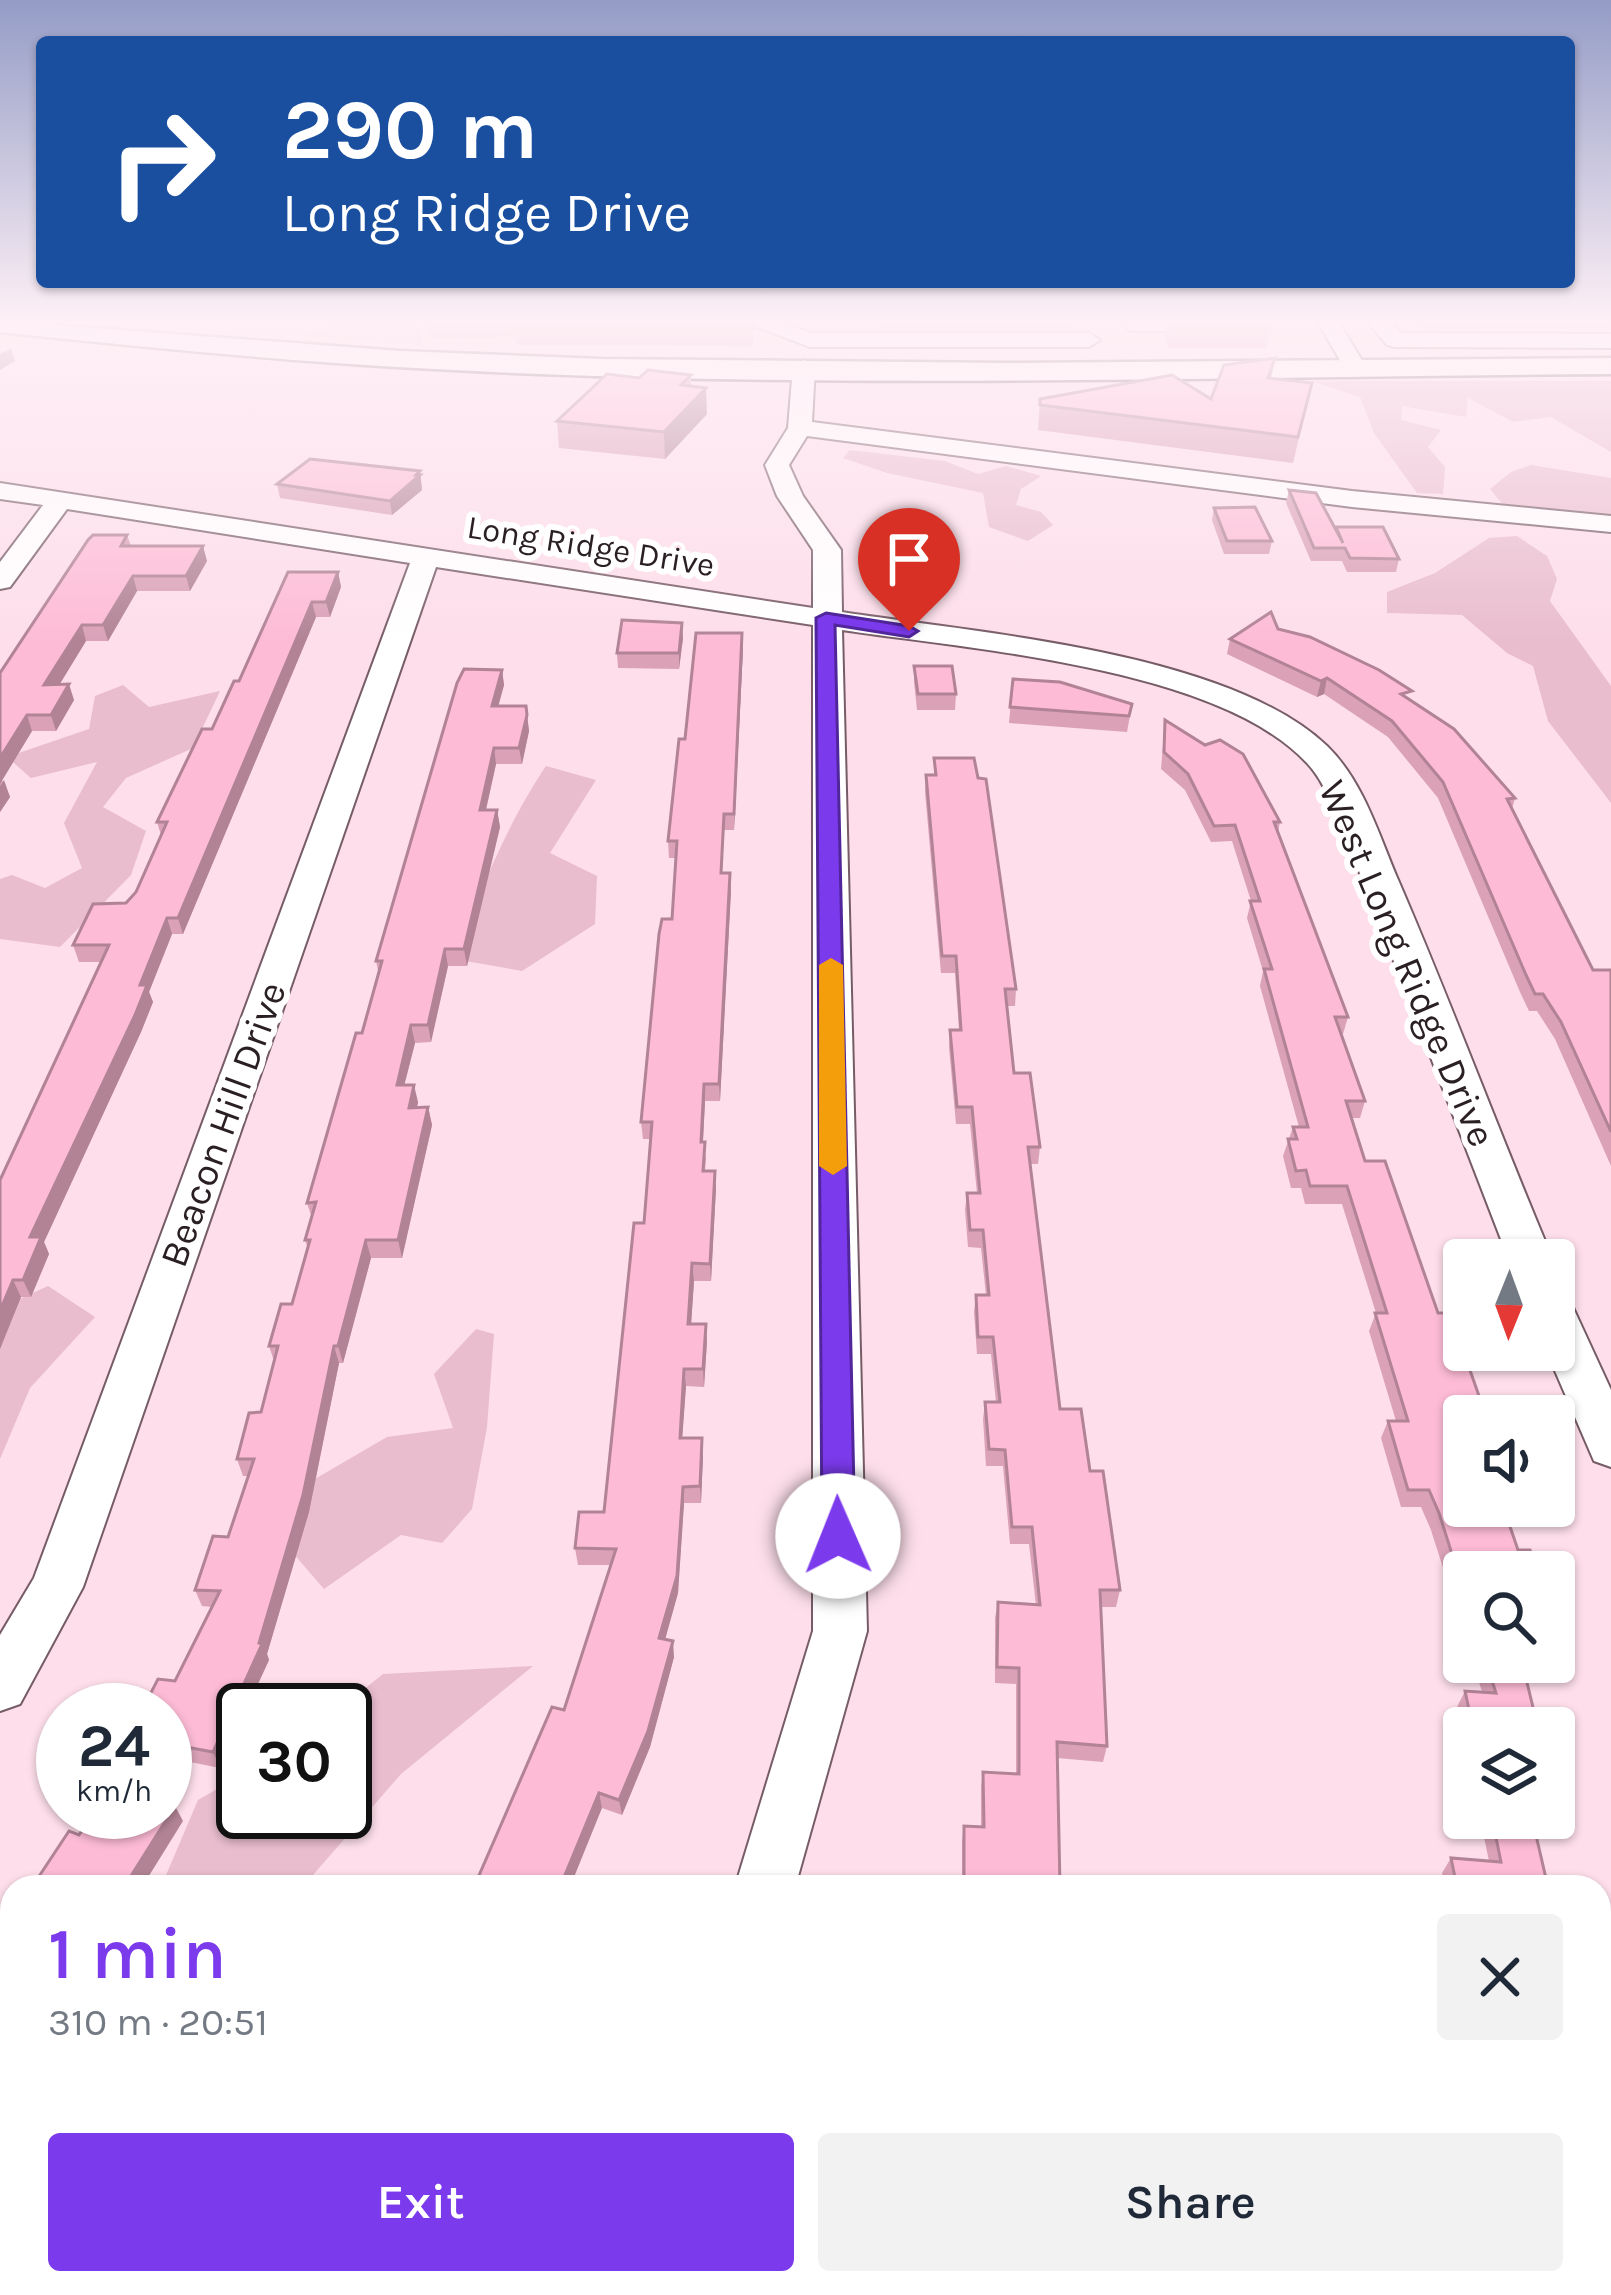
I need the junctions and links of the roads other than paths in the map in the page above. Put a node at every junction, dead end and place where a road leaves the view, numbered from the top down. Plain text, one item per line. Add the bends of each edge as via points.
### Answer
1 (800, 428) joint
2 (0, 491) edge
3 (60, 500) junction
4 (1611, 524) edge
5 (427, 554) junction
6 (0, 580) edge
7 (826, 618) junction
8 (1169, 679) joint
9 (1524, 1239) edge
10 (1575, 1362) edge
11 (1611, 1447) edge
12 (0, 1686) edge
13 (769, 1875) edge

1 - 4 street
1 - 7 street via 777,465 827,550
2 - 3 street, Long Ridge Drive
3 - 5 street, Long Ridge Drive
3 - 6 street
5 - 7 street, Long Ridge Drive
5 - 12 street, Beacon Hill Drive via 57,1587
7 - 8 street, Long Ridge Drive
7 - 13 street via 840,1631
8 - 9 street, West Long Ridge Drive via 1308,746 1336,780
10 - 11 street

